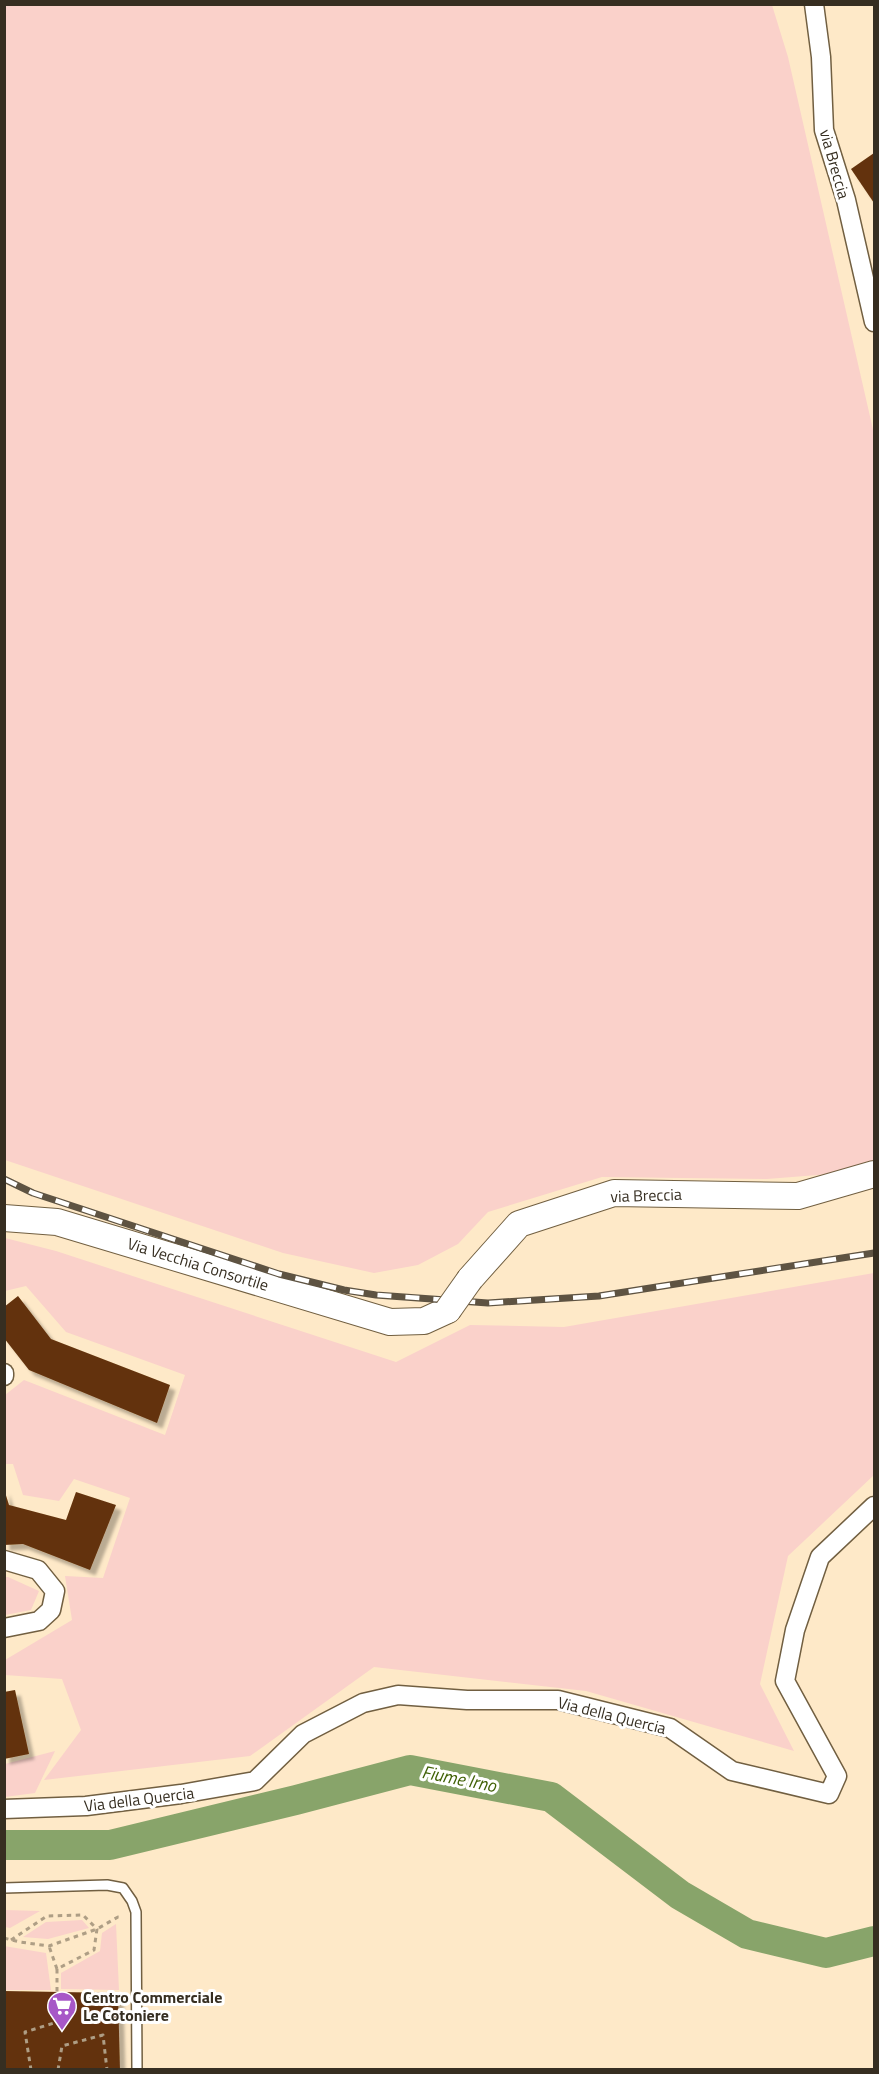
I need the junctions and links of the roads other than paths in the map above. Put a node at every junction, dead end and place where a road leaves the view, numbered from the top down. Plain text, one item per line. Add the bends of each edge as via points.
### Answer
1 (814, 4) edge
2 (871, 280) edge
3 (874, 322) edge
4 (874, 1174) edge
5 (4, 1218) edge
6 (390, 1322) joint
7 (874, 1506) edge
8 (4, 1560) edge
9 (4, 1628) edge
10 (4, 1809) edge
11 (4, 1888) edge
12 (137, 2070) edge

1 - 2 street, via Breccia via 824,129
2 - 3 street, via Breccia
4 - 6 street, via Breccia, bridge via 798,1196 614,1193 519,1224 448,1310 424,1321
5 - 6 street, Via Vecchia Consortile via 57,1222
7 - 10 street, Via della Quercia via 820,1557 795,1630 785,1681 837,1776 829,1794 732,1772 670,1728 558,1700 398,1695 363,1703 303,1734 255,1781 86,1806
8 - 9 street via 38,1570 56,1591 51,1610 39,1621
11 - 12 lane via 123,1888 136,1912

